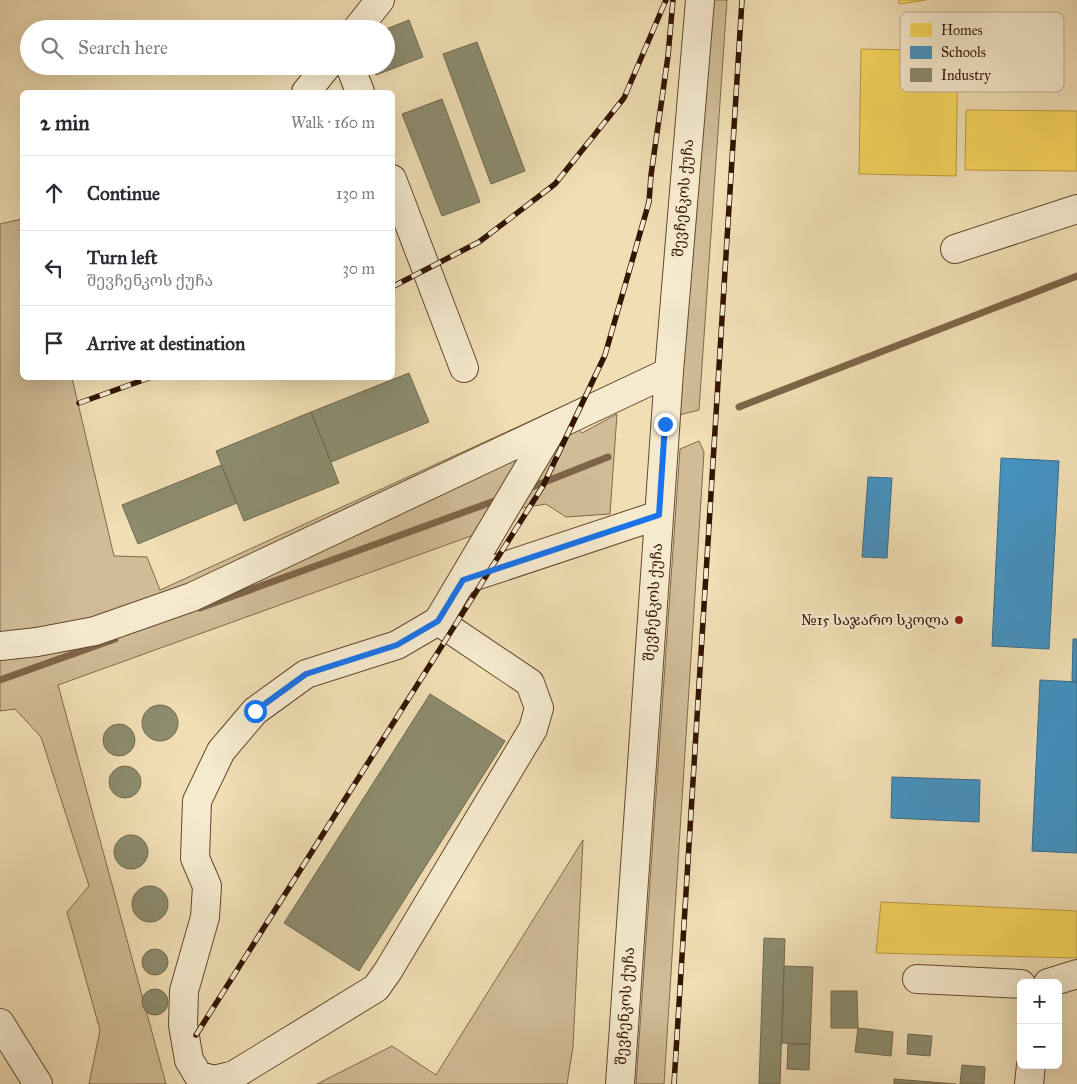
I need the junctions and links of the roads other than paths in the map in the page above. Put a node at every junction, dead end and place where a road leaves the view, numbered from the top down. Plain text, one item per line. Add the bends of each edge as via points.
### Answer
1 (380, 0) edge
2 (700, 0) edge
3 (364, 20) edge
4 (320, 75) edge
5 (353, 75) edge
6 (308, 90) edge
7 (359, 90) edge
8 (395, 187) edge
9 (1077, 209) edge
10 (956, 249) dead end
11 (464, 368) dead end
12 (669, 372) junction
13 (553, 427) junction
14 (659, 515) junction
15 (463, 580) junction
16 (438, 621) junction
17 (0, 646) edge
18 (1077, 974) edge
19 (917, 979) dead end
20 (1061, 979) edge
21 (1017, 984) edge
22 (0, 1023) edge
23 (1031, 1069) edge
24 (38, 1084) edge
25 (620, 1084) edge
26 (1029, 1084) edge

1 - 3 street
2 - 12 street, შევჩენკოს ქუჩა
4 - 6 street
5 - 7 street
8 - 11 street
9 - 10 street
12 - 13 street
12 - 14 street, შევჩენკოს ქუჩა
13 - 15 street
13 - 17 street via 192,597 95,631
14 - 15 street
14 - 25 street, შევჩენკოს ქუჩა
15 - 16 street
16 - 16 street via 397,645 306,674 255,711 221,751 197,801 196,858 208,886 205,917 184,991 183,1025 189,1060 198,1075 212,1080 234,1075 376,988 533,729 539,708 530,683
18 - 20 street
19 - 21 street
22 - 24 street
23 - 26 street

